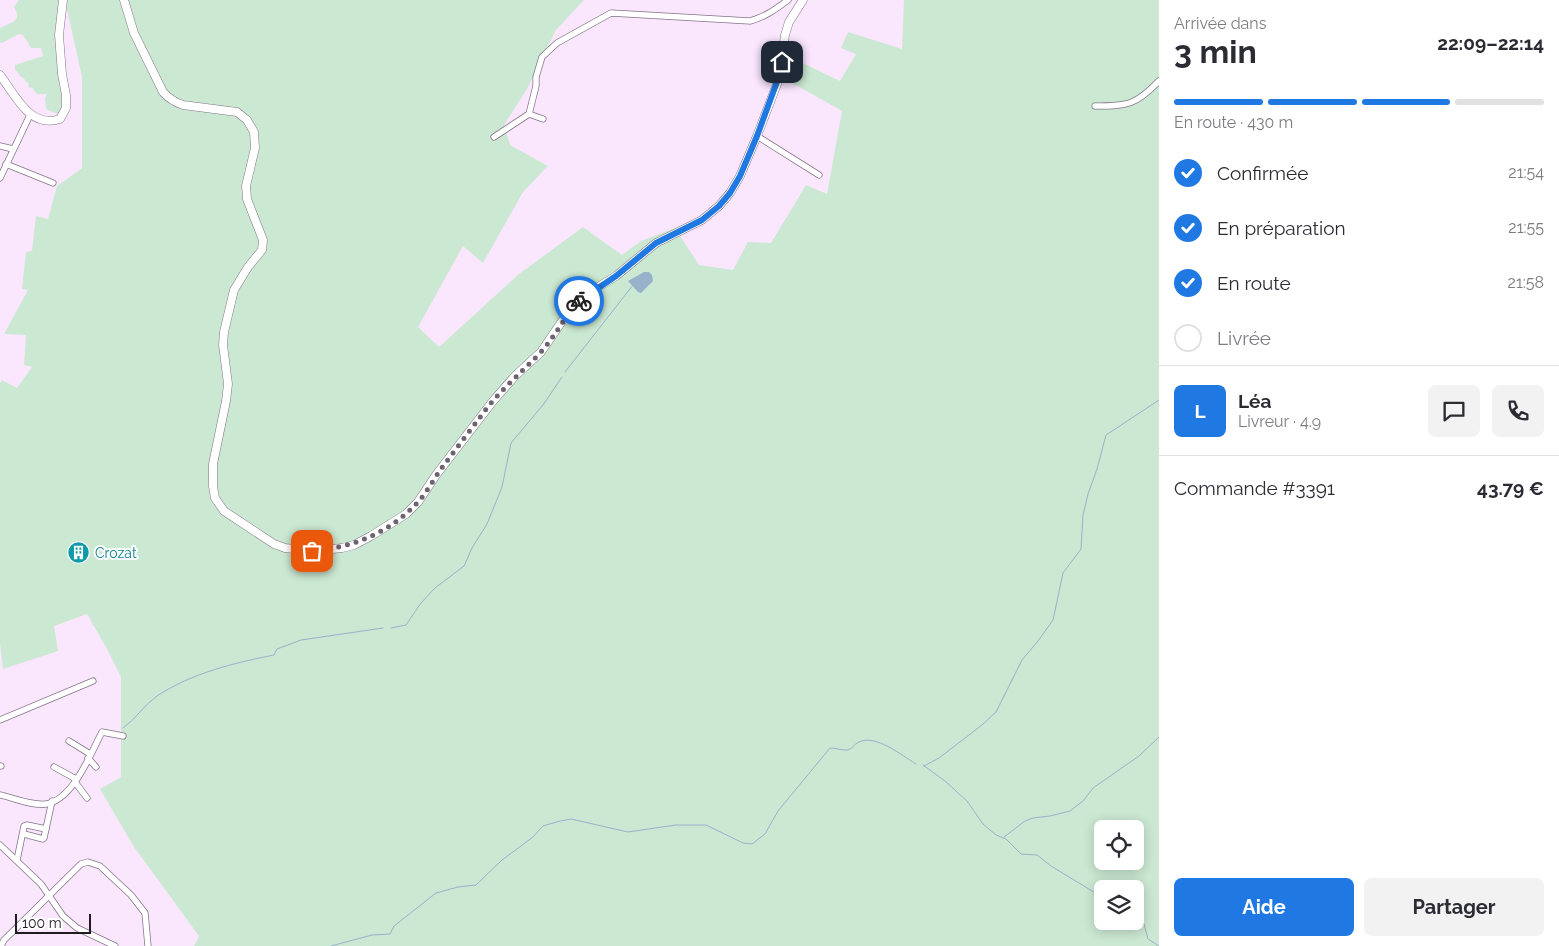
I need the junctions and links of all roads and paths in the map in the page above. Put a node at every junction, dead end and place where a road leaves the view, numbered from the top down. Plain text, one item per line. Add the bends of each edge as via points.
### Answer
1 (63, 0) edge
2 (124, 0) edge
3 (788, 0) edge
4 (802, 0) edge
5 (0, 75) edge
6 (1159, 80) edge
7 (1095, 106) dead end
8 (528, 114) junction
9 (30, 115) junction
10 (543, 119) dead end
11 (757, 136) junction
12 (494, 137) dead end
13 (0, 146) edge
14 (13, 149) junction
15 (6, 164) junction
16 (819, 175) dead end
17 (0, 178) edge
18 (53, 183) dead end
19 (93, 681) dead end
20 (0, 720) edge
21 (124, 736) dead end
22 (69, 742) dead end
23 (89, 756) junction
24 (54, 767) dead end
25 (96, 767) dead end
26 (75, 780) junction
27 (0, 794) edge
28 (86, 798) dead end
29 (52, 801) junction
30 (46, 829) junction
31 (24, 834) junction
32 (0, 845) edge
33 (17, 860) junction
34 (48, 895) junction
35 (1, 946) edge
36 (115, 946) edge
37 (148, 946) edge

1 - 9 street via 59,35 66,108 60,119 54,122 43,122
2 - 11 street via 134,33 168,98 183,105 237,112 254,132 255,148 246,186 252,216 263,240 262,250 234,290 224,332 228,384 213,464 213,486 215,498 224,511 274,544 296,550 342,548 371,536 406,514 493,401 541,352 582,298 616,276 656,243 702,220 719,206 740,176
3 - 8 street via 774,11 750,21 611,13 557,43 542,57
4 - 11 street via 789,22 778,79
5 - 9 street
6 - 7 street via 1142,97 1126,105
8 - 10 street
8 - 12 street
9 - 14 street
11 - 16 street
13 - 14 street
14 - 15 street
15 - 17 street
15 - 18 street
19 - 20 street
21 - 23 street via 102,732
22 - 23 street
23 - 25 street
23 - 26 street
24 - 26 street
26 - 28 street
26 - 29 street via 68,791
27 - 29 street via 31,803
29 - 30 street
30 - 31 street via 43,839
30 - 31 street via 27,825 24,826
31 - 33 street
32 - 33 street
33 - 34 street
34 - 35 street
34 - 36 street via 63,916 77,928
34 - 37 street via 81,864 96,863 146,913

